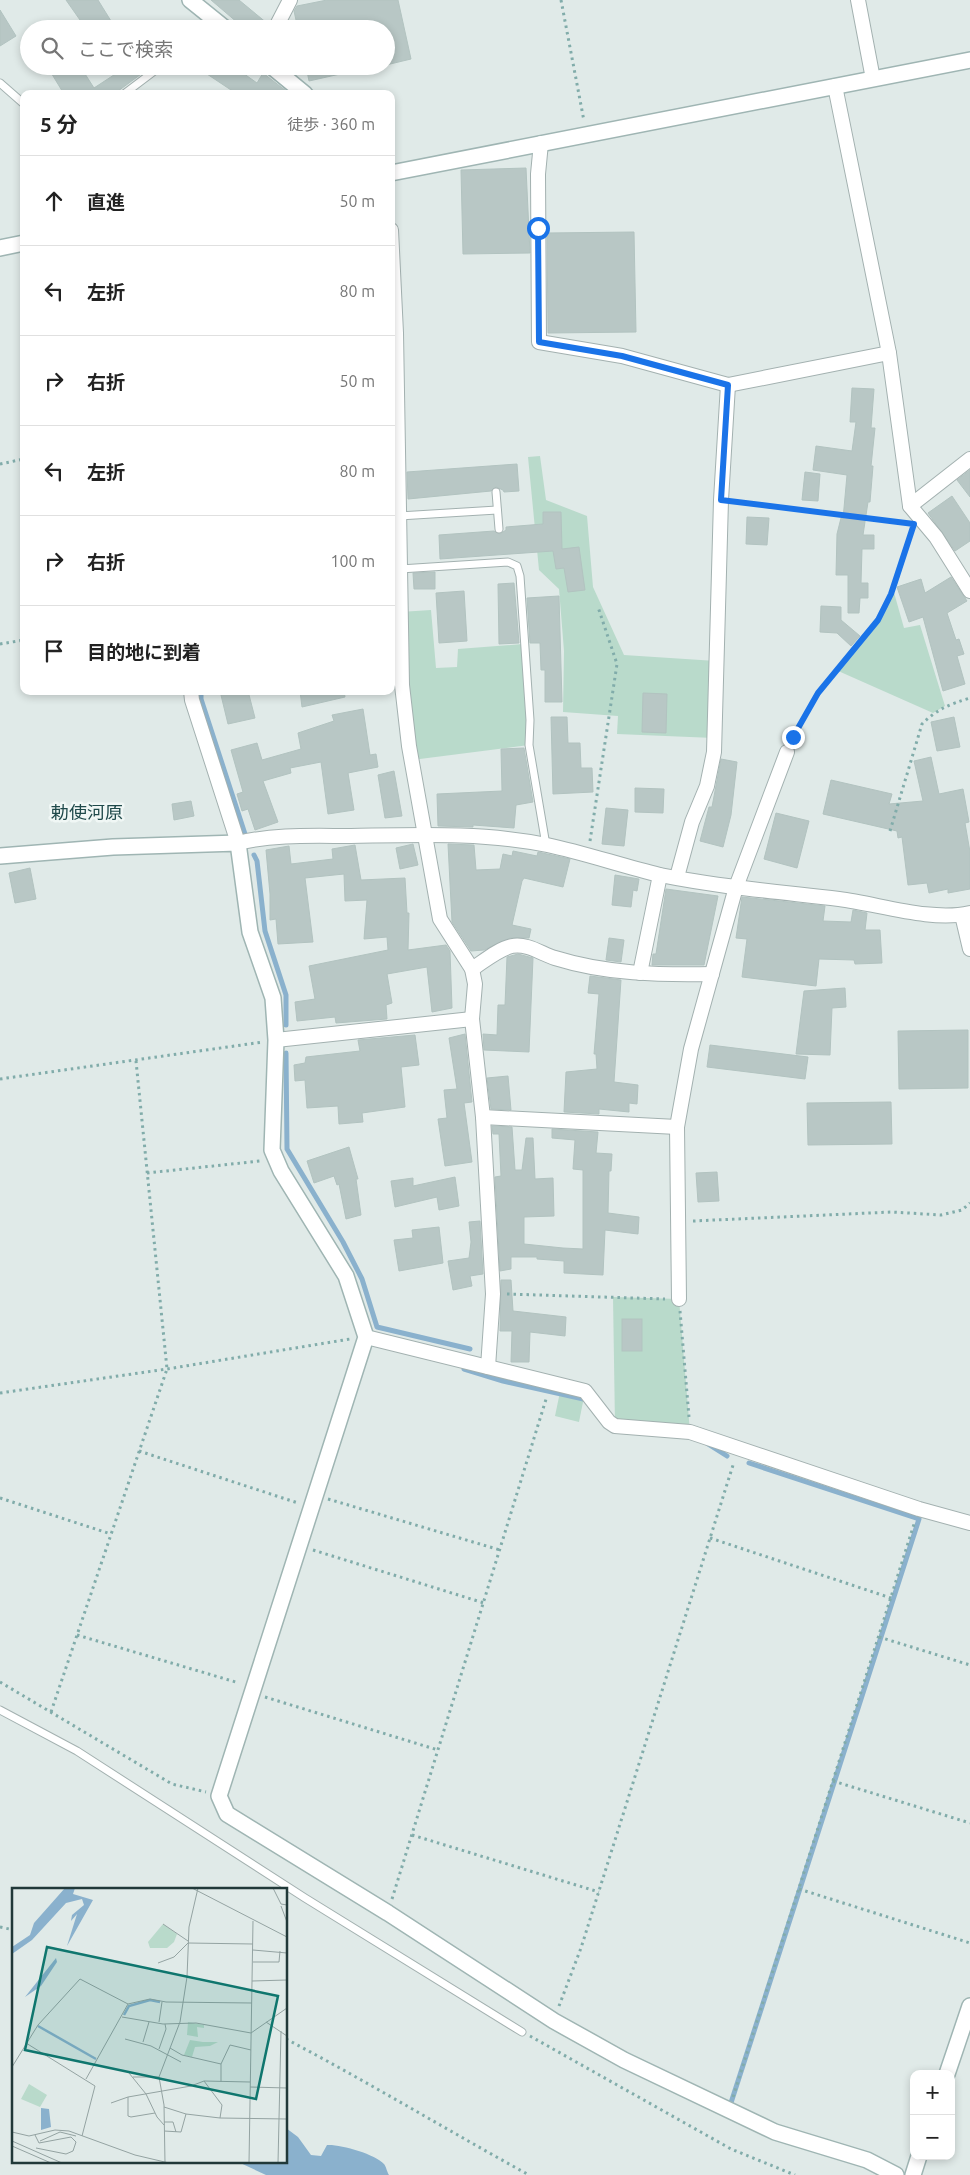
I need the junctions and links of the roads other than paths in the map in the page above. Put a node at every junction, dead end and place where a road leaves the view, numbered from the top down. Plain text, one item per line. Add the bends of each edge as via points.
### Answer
1 (190, 0) edge
2 (290, 0) edge
3 (858, 0) edge
4 (212, 20) edge
5 (280, 20) edge
6 (970, 60) edge
7 (149, 75) edge
8 (282, 75) edge
9 (873, 79) junction
10 (0, 83) edge
11 (835, 86) junction
12 (129, 90) edge
13 (300, 90) edge
14 (20, 100) edge
15 (541, 143) junction
16 (395, 172) edge
17 (20, 244) edge
18 (0, 248) edge
19 (395, 312) edge
20 (889, 353) junction
21 (728, 385) junction
22 (970, 459) edge
23 (496, 492) dead end
24 (910, 506) junction
25 (497, 510) junction
26 (399, 516) junction
27 (499, 529) dead end
28 (400, 569) junction
29 (970, 591) edge
30 (192, 695) edge
31 (787, 752) road end
32 (425, 835) junction
33 (238, 843) junction
34 (546, 845) junction
35 (0, 856) edge
36 (660, 875) junction
37 (677, 878) junction
38 (736, 887) junction
39 (966, 914) edge
40 (970, 949) edge
41 (472, 969) junction
42 (640, 973) junction
43 (712, 974) junction
44 (472, 1019) junction
45 (276, 1040) junction
46 (483, 1117) junction
47 (677, 1127) junction
48 (680, 1299) road end
49 (366, 1337) junction
50 (488, 1367) junction
51 (970, 1524) edge
52 (0, 1710) edge
53 (970, 2006) edge
54 (522, 2032) road end
55 (948, 2070) edge
56 (919, 2160) edge
57 (896, 2175) edge
58 (913, 2175) edge

1 - 4 street
2 - 5 street
3 - 9 street
6 - 9 street
7 - 12 lane
8 - 13 street
9 - 11 street
10 - 14 lane
11 - 15 street
11 - 20 street
15 - 16 street
15 - 21 street via 538,174 539,342 622,356
17 - 18 street
19 - 26 street
20 - 21 street
20 - 24 street
21 - 37 street via 721,500 714,752 707,786 692,822
22 - 24 street
23 - 25 lane
24 - 29 street via 936,538
25 - 26 lane
25 - 27 lane
26 - 28 street
28 - 32 street via 402,685
28 - 34 lane via 508,562 517,566 530,720 528,745
30 - 33 street
31 - 38 street
32 - 33 street via 310,836
32 - 34 street via 485,837
32 - 41 street via 440,919
33 - 35 street via 113,847
33 - 45 street via 250,932 273,998
34 - 36 street
36 - 37 street
36 - 42 street
37 - 38 street
38 - 39 street via 858,901 932,914
38 - 43 street
39 - 40 street
41 - 42 street via 512,946 581,964
41 - 44 street via 475,984
42 - 43 street
43 - 47 street via 691,1049
44 - 45 street
44 - 46 street
45 - 49 street via 272,1150 346,1276
46 - 47 street
46 - 50 street via 494,1294
47 - 48 street
49 - 50 street
49 - 57 street via 219,1796 227,1814 554,2020 624,2060 775,2132 867,2160
50 - 51 street via 586,1391 615,1426 690,1432
52 - 54 lane via 77,1751 305,1898
53 - 55 street
56 - 58 street

